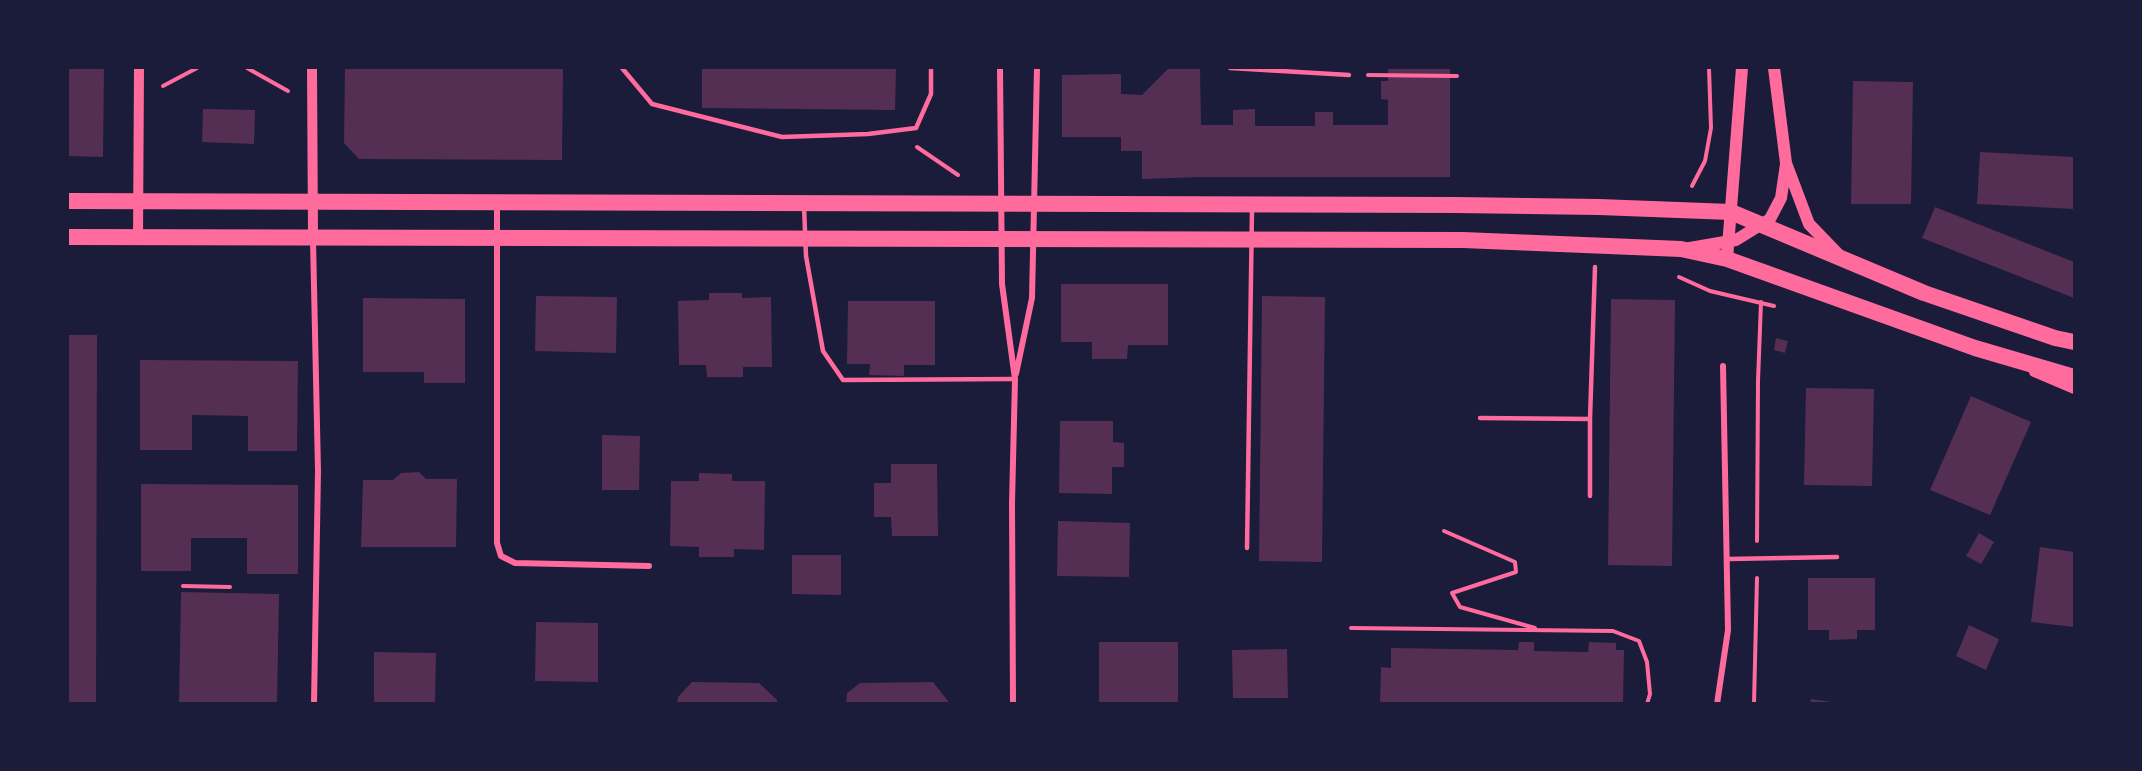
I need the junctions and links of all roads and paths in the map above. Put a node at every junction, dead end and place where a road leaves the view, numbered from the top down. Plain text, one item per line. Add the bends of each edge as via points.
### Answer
1 (139, 68) edge
2 (197, 68) edge
3 (247, 68) edge
4 (312, 68) edge
5 (622, 68) edge
6 (931, 68) edge
7 (1000, 68) edge
8 (1037, 68) edge
9 (1230, 68) edge
10 (1709, 68) edge
11 (1742, 68) edge
12 (1774, 68) edge
13 (1349, 75) joint
14 (1457, 76) dead end
15 (163, 86) dead end
16 (288, 91) dead end
17 (899, 130) junction
18 (1786, 163) junction
19 (958, 175) dead end
20 (138, 200) junction
21 (68, 201) edge
22 (804, 202) junction
23 (313, 203) junction
24 (497, 203) junction
25 (1034, 203) junction
26 (1000, 204) junction
27 (1252, 204) junction
28 (1682, 209) junction
29 (1731, 212) junction
30 (1761, 225) junction
31 (313, 236) junction
32 (68, 237) edge
33 (138, 238) junction
34 (496, 238) junction
35 (804, 240) junction
36 (1000, 240) junction
37 (1035, 240) junction
38 (1252, 240) junction
39 (1729, 242) junction
40 (1681, 249) junction
41 (1727, 259) junction
42 (1843, 259) junction
43 (1595, 267) dead end
44 (1761, 302) dead end
45 (2074, 342) edge
46 (1975, 348) junction
47 (1723, 366) dead end
48 (2074, 376) edge
49 (1015, 379) junction
50 (2074, 389) edge
51 (1480, 418) dead end
52 (1590, 418) junction
53 (1590, 496) dead end
54 (1444, 531) dead end
55 (1757, 545) dead end
56 (1247, 548) dead end
57 (1837, 557) dead end
58 (1728, 559) junction
59 (649, 566) dead end
60 (1757, 568) dead end
61 (183, 586) dead end
62 (230, 587) dead end
63 (1351, 628) dead end
64 (1542, 630) junction
65 (314, 704) edge
66 (1013, 704) edge
67 (1647, 704) edge
68 (1718, 704) edge
69 (1754, 704) edge

1 - 20 street
2 - 15 path
3 - 16 path
4 - 23 street
5 - 17 lane via 652,105 782,137
6 - 17 lane via 931,94 916,128
7 - 26 street
8 - 25 street
9 - 13 lane
10 - 28 path via 1711,128 1705,161
11 - 29 main road
12 - 18 main road
13 - 14 path
17 - 19 path via 923,153
18 - 30 main road via 1781,198 1770,219
18 - 42 main road via 1809,224
20 - 21 highway
20 - 23 highway
20 - 33 street
22 - 24 highway
22 - 26 highway
22 - 35 lane
23 - 24 highway
23 - 31 street
24 - 34 street
25 - 26 highway
25 - 27 highway
25 - 37 street
26 - 36 street
27 - 28 highway
27 - 38 lane
28 - 29 highway
29 - 30 highway
29 - 39 main road
30 - 39 main road
30 - 42 highway
31 - 33 highway
31 - 34 highway
31 - 65 street via 318,471
32 - 33 highway
34 - 35 highway
34 - 59 street via 497,543 501,556 515,563
35 - 36 highway
35 - 49 lane via 823,351 843,380
36 - 37 highway
36 - 49 street
37 - 38 highway
37 - 49 street via 1032,298
38 - 40 highway via 1470,240
38 - 56 lane
39 - 40 main road
39 - 41 main road
40 - 41 highway
41 - 46 highway
42 - 45 highway via 1924,293
43 - 52 lane
44 - 55 path
46 - 48 highway
46 - 50 street
47 - 58 street
49 - 66 street
51 - 52 lane
52 - 53 lane
54 - 64 path via 1515,562 1516,572 1452,593 1460,607
57 - 58 lane
58 - 68 street via 1728,630
60 - 69 path
61 - 62 path
63 - 64 path
64 - 67 path via 1613,631 1639,642 1647,662

